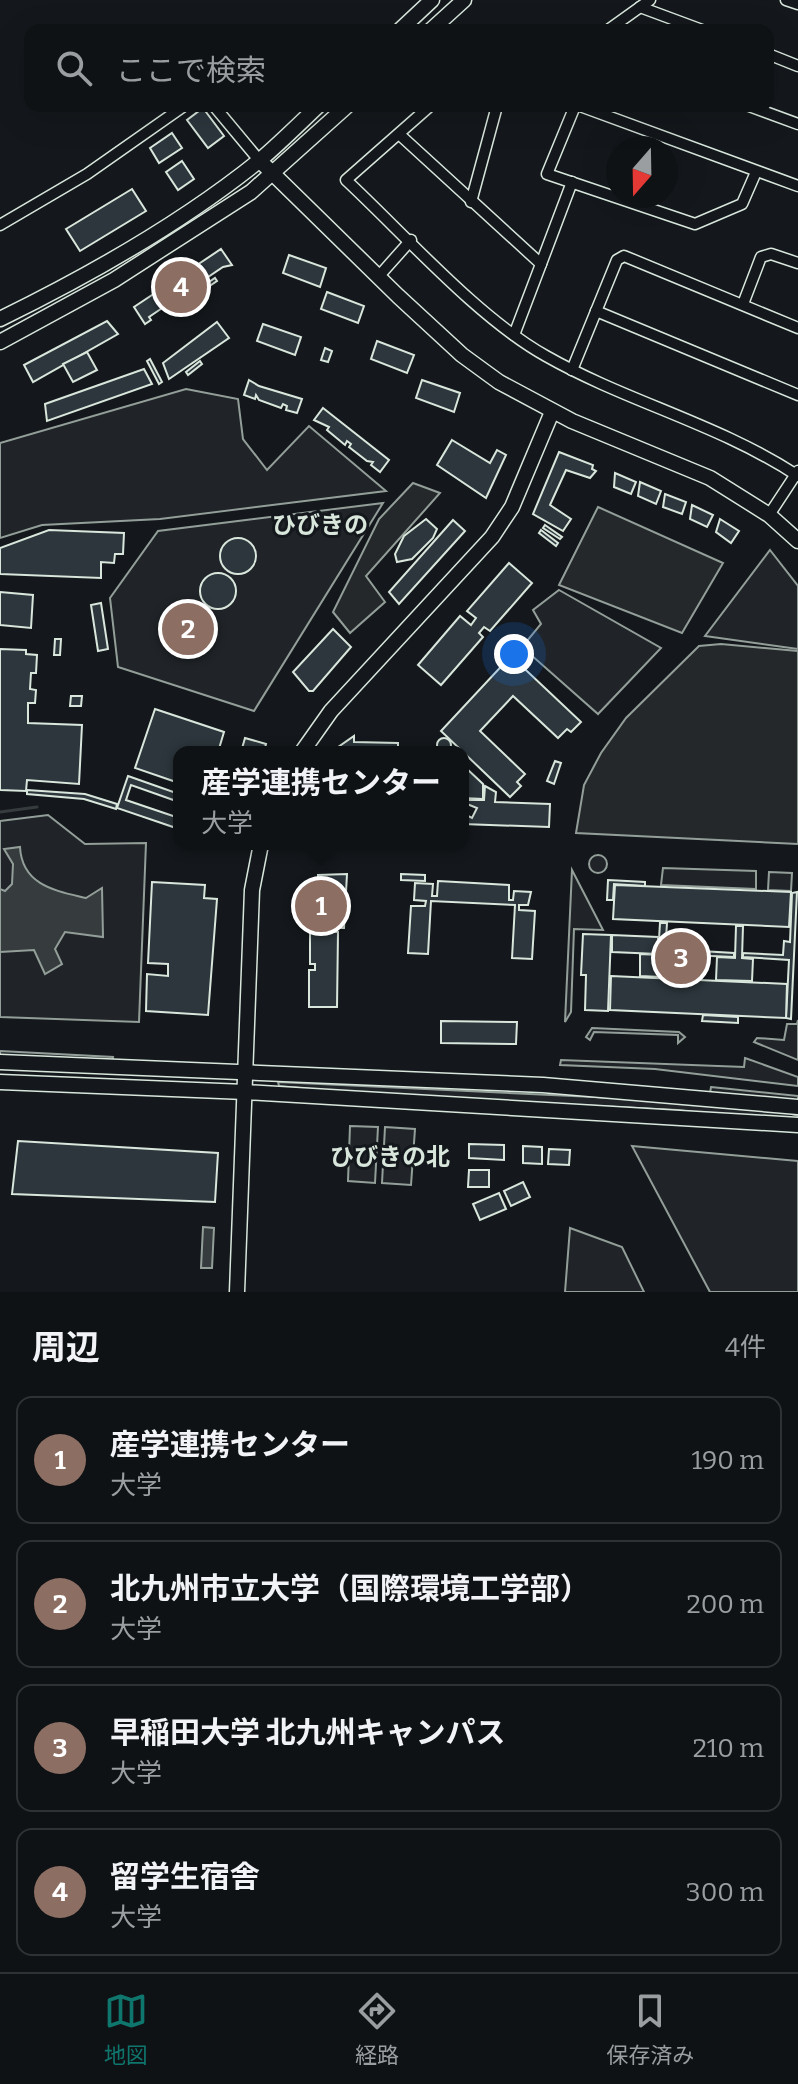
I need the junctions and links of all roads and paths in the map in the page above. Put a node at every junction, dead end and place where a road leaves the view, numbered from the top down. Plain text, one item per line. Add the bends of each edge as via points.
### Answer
1 (432, 0) edge
2 (464, 0) edge
3 (650, 0) edge
4 (786, 0) edge
5 (798, 4) edge
6 (640, 7) junction
7 (406, 24) edge
8 (438, 24) edge
9 (616, 24) edge
10 (686, 24) edge
11 (774, 56) edge
12 (798, 66) edge
13 (175, 112) edge
14 (219, 112) edge
15 (311, 112) edge
16 (340, 112) edge
17 (424, 112) edge
18 (495, 112) edge
19 (574, 112) edge
20 (593, 112) edge
21 (765, 112) edge
22 (798, 124) edge
23 (400, 135) junction
24 (259, 160) junction
25 (756, 172) junction
26 (273, 173) junction
27 (572, 182) junction
28 (798, 186) edge
29 (471, 202) junction
30 (0, 225) edge
31 (411, 240) junction
32 (798, 263) edge
33 (541, 264) junction
34 (379, 276) junction
35 (743, 304) junction
36 (596, 311) junction
37 (0, 319) edge
38 (798, 328) edge
39 (514, 335) junction
40 (0, 342) edge
41 (572, 370) junction
42 (798, 395) edge
43 (552, 412) junction
44 (798, 474) edge
45 (769, 515) junction
46 (798, 541) edge
47 (306, 746) edge
48 (260, 850) edge
49 (0, 1062) edge
50 (245, 1071) junction
51 (0, 1082) edge
52 (245, 1092) junction
53 (798, 1107) edge
54 (798, 1125) edge
55 (237, 1292) edge

1 - 7 street
2 - 8 street
3 - 6 street
4 - 5 street
6 - 9 street
6 - 10 street
11 - 12 street
13 - 30 street via 87,174
14 - 24 street
15 - 24 street
16 - 26 street
17 - 23 street
18 - 29 street
19 - 27 street via 547,174
20 - 25 street
21 - 22 street
23 - 29 street
23 - 31 street via 346,180
24 - 26 street
24 - 37 street via 163,227
25 - 27 street via 742,204 695,224
25 - 28 street
26 - 34 street
26 - 40 street via 171,245
27 - 33 street
29 - 33 street
31 - 34 street
31 - 39 street
32 - 35 street via 771,254 761,257
33 - 39 street
34 - 43 street via 462,355
35 - 36 street via 624,256 617,260
35 - 38 street
36 - 41 street
36 - 42 street
39 - 41 street
41 - 44 street via 731,436
43 - 45 street via 710,478
43 - 47 street via 512,507 492,537 331,711
44 - 45 street
45 - 46 street
48 - 50 street via 252,890
49 - 50 street
50 - 52 street
50 - 53 street via 543,1085
51 - 52 street
52 - 54 street
52 - 55 street

